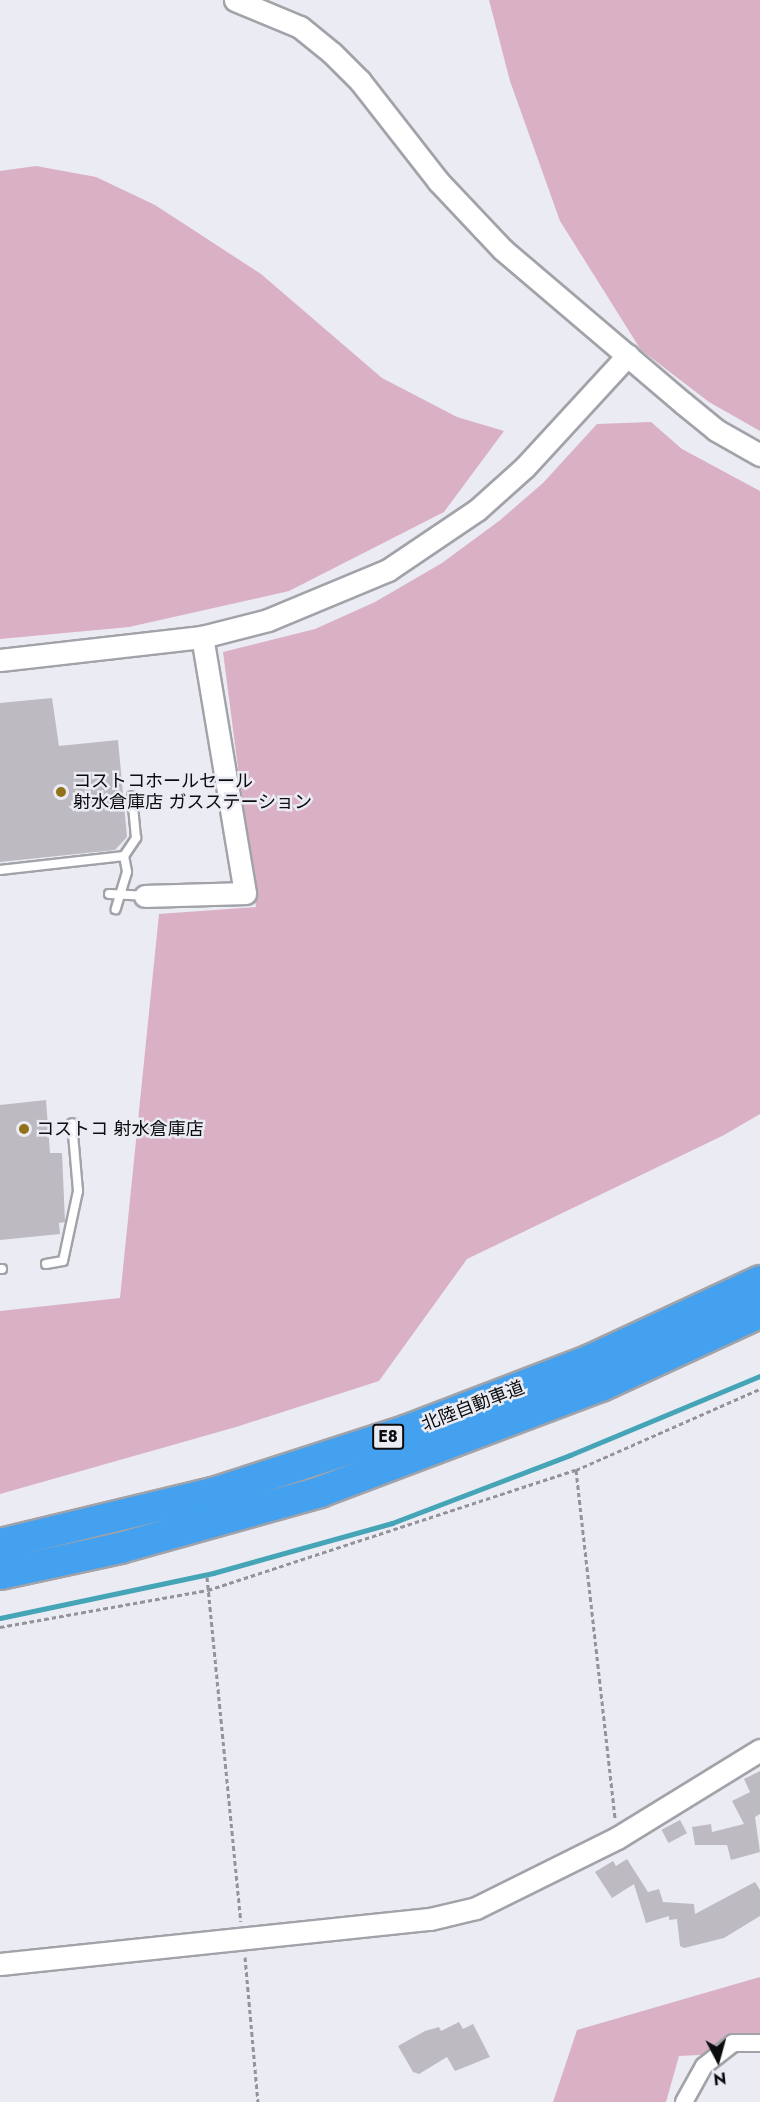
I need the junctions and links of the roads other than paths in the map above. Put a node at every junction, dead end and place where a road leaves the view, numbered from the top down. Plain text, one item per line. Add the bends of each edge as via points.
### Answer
1 (234, 0) edge
2 (628, 355) junction
3 (760, 455) edge
4 (202, 637) junction
5 (0, 660) edge
6 (132, 796) dead end
7 (124, 856) junction
8 (0, 870) edge
9 (109, 894) dead end
10 (119, 895) junction
11 (145, 896) joint
12 (116, 909) dead end
13 (72, 1123) dead end
14 (46, 1264) dead end
15 (760, 1281) edge
16 (760, 1314) edge
17 (0, 1544) edge
18 (0, 1574) edge
19 (760, 1750) edge
20 (0, 1964) edge
21 (760, 2043) edge
22 (684, 2102) edge

1 - 2 street via 300,27 332,53 360,81 438,181 502,249
2 - 3 street via 716,430
2 - 4 street via 525,467 432,543 388,570 332,596 268,620
4 - 5 street
4 - 11 street via 245,893
6 - 7 lane via 136,838
7 - 8 lane
7 - 10 lane via 127,872
9 - 10 lane
10 - 11 lane
10 - 12 lane
13 - 14 lane via 78,1191 63,1261
15 - 17 highway, 北陸自動車道 / E8 via 590,1360 408,1430 213,1492
16 - 18 highway, 北陸自動車道 / E8 via 601,1386 320,1492 120,1548
19 - 20 street via 618,1838 476,1908 430,1919
21 - 22 street via 733,2043 704,2066

